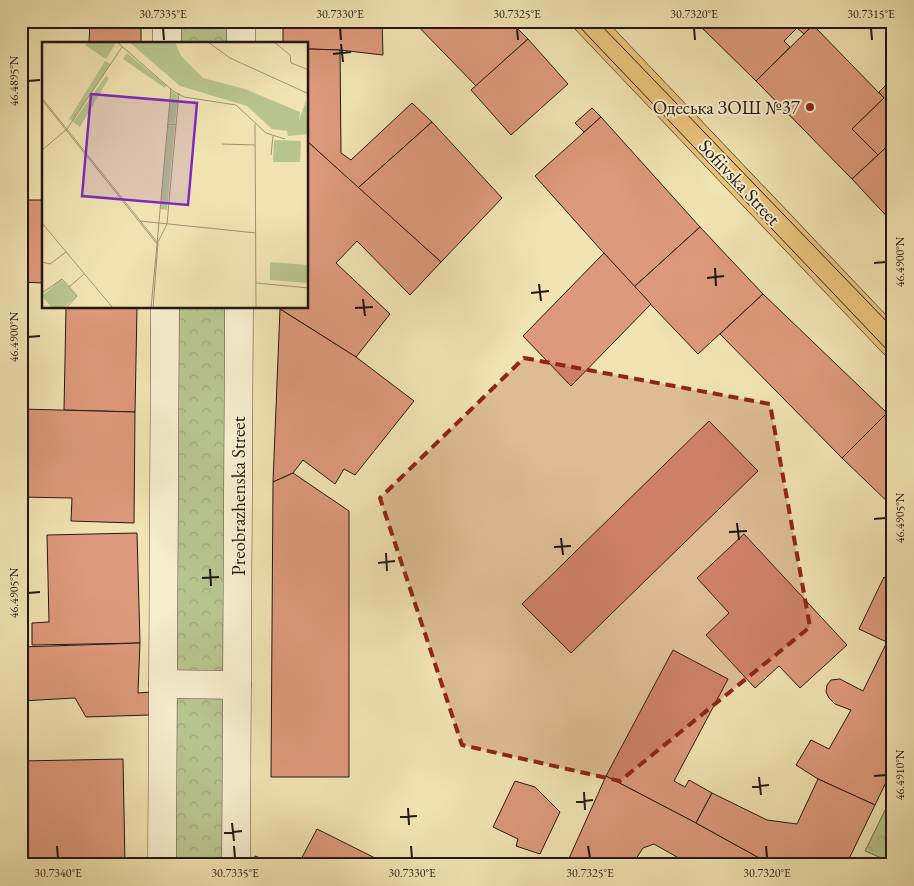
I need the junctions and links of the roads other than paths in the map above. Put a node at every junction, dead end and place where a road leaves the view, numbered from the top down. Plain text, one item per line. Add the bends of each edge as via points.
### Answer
1 (167, 21) edge
2 (241, 21) edge
3 (587, 21) edge
4 (167, 42) edge
5 (241, 42) edge
6 (166, 309) edge
7 (239, 309) edge
8 (893, 343) edge
9 (163, 684) junction
10 (237, 685) junction
11 (162, 865) edge
12 (236, 865) edge

1 - 4 street
2 - 5 street
3 - 8 main road, Sofiivska Street
6 - 9 street
7 - 10 street, Preobrazhenska Street
9 - 10 street
9 - 11 street
10 - 12 street, Preobrazhenska Street

